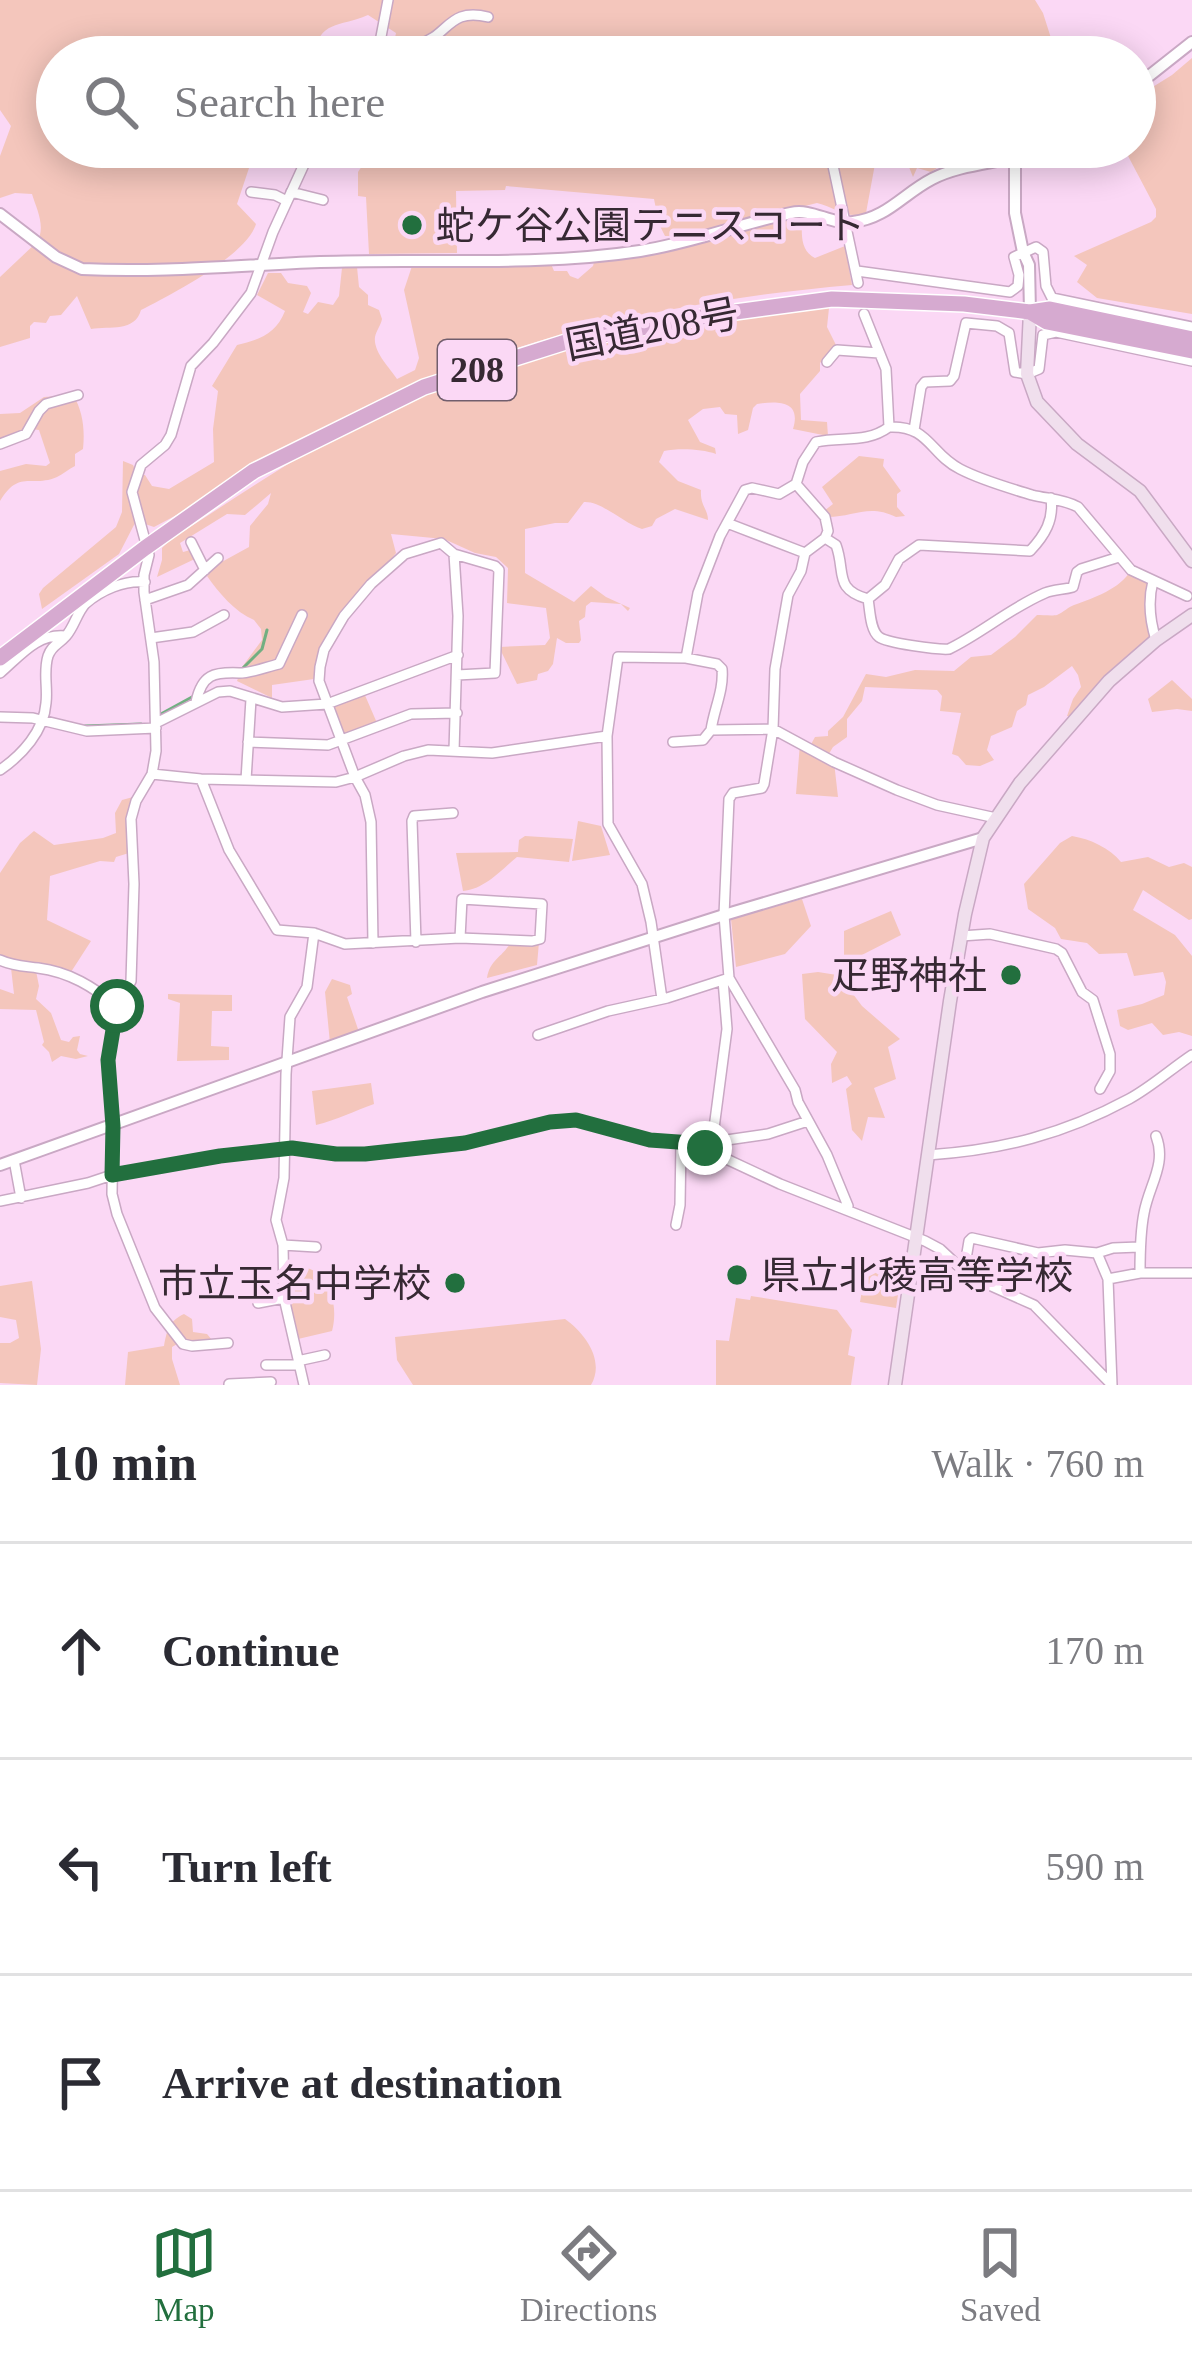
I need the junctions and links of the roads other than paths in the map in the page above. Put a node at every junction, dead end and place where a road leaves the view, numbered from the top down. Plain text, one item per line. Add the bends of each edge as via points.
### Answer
1 (388, 0) edge
2 (488, 16) dead end
3 (381, 36) edge
4 (433, 36) edge
5 (1192, 42) edge
6 (1156, 70) edge
7 (302, 168) edge
8 (832, 168) edge
9 (971, 168) edge
10 (1016, 168) edge
11 (251, 192) dead end
12 (289, 197) junction
13 (323, 200) dead end
14 (0, 214) edge
15 (846, 223) junction
16 (1023, 252) junction
17 (259, 267) junction
18 (1030, 311) junction
19 (864, 314) dead end
20 (1192, 327) edge
21 (1192, 339) edge
22 (1192, 351) edge
23 (879, 353) junction
24 (827, 362) dead end
25 (1192, 362) edge
26 (1027, 374) junction
27 (78, 395) dead end
28 (889, 427) junction
29 (914, 430) junction
30 (0, 444) edge
31 (796, 484) junction
32 (1051, 498) junction
33 (727, 523) junction
34 (825, 538) junction
35 (191, 542) dead end
36 (146, 548) junction
37 (805, 553) junction
38 (454, 554) junction
39 (1119, 557) junction
40 (218, 558) dead end
41 (1192, 561) edge
42 (205, 570) junction
43 (1153, 580) junction
44 (145, 582) junction
45 (1187, 596) dead end
46 (868, 598) junction
47 (146, 600) junction
48 (224, 614) dead end
49 (1192, 614) edge
50 (302, 615) dead end
51 (66, 636) junction
52 (151, 638) junction
53 (1156, 640) junction
54 (458, 655) junction
55 (0, 658) edge
56 (686, 658) junction
57 (0, 673) edge
58 (457, 675) junction
59 (251, 699) junction
60 (196, 702) junction
61 (327, 704) junction
62 (457, 713) junction
63 (0, 717) edge
64 (40, 720) junction
65 (156, 721) junction
66 (773, 729) junction
67 (712, 730) junction
68 (607, 736) junction
69 (341, 740) junction
70 (248, 742) junction
71 (673, 742) dead end
72 (454, 751) junction
73 (0, 770) edge
74 (152, 774) junction
75 (355, 777) junction
76 (201, 779) junction
77 (246, 780) junction
78 (453, 813) dead end
79 (996, 818) junction
80 (983, 838) junction
81 (724, 915) junction
82 (314, 933) junction
83 (961, 936) junction
84 (460, 938) junction
85 (652, 938) junction
86 (416, 942) junction
87 (374, 944) junction
88 (0, 960) edge
89 (726, 979) junction
90 (662, 999) junction
91 (117, 1006) junction
92 (538, 1035) dead end
93 (1192, 1055) edge
94 (288, 1061) junction
95 (1100, 1089) dead end
96 (808, 1121) junction
97 (113, 1126) junction
98 (1156, 1136) dead end
99 (681, 1143) junction
100 (712, 1147) junction
101 (286, 1149) junction
102 (928, 1155) junction
103 (14, 1160) junction
104 (0, 1165) edge
105 (112, 1175) junction
106 (21, 1198) junction
107 (0, 1201) edge
108 (847, 1210) junction
109 (676, 1225) dead end
110 (915, 1237) junction
111 (283, 1245) junction
112 (316, 1247) dead end
113 (1139, 1247) junction
114 (1097, 1252) junction
115 (964, 1271) junction
116 (1140, 1273) junction
117 (1192, 1273) edge
118 (1108, 1280) junction
119 (284, 1298) junction
120 (258, 1303) dead end
121 (228, 1342) dead end
122 (325, 1355) dead end
123 (299, 1363) junction
124 (266, 1365) dead end
125 (271, 1382) dead end
126 (230, 1384) edge
127 (304, 1385) edge
128 (895, 1385) edge
129 (1112, 1385) edge

1 - 3 street
2 - 4 street via 459,16
5 - 6 street
7 - 12 street
8 - 15 street
9 - 15 street via 931,180 883,214
10 - 16 street
11 - 12 street
12 - 13 street
12 - 17 street
14 - 17 street via 82,269
15 - 16 street via 857,277 1010,292 1019,280 1014,257
15 - 17 street via 798,211 603,256
16 - 18 street
16 - 20 street via 1041,248 1052,298
17 - 36 street via 251,293 191,366 171,435 136,473 132,500
18 - 21 highway, 国道208号 / 208
18 - 22 highway, 国道208号 / 208 via 1047,322
18 - 26 main road
18 - 36 highway, 国道208号 / 208 via 832,299 569,341 424,388 320,436 254,471
19 - 23 street
23 - 24 street via 836,350
23 - 28 street
25 - 26 street via 1056,332 1042,335 1039,369
26 - 29 street via 1015,372 1005,329 966,322 955,376 921,386
26 - 41 main road via 1049,417 1140,491
27 - 30 street via 46,404 26,434
28 - 29 street
28 - 31 street via 863,439 816,442
29 - 32 street via 956,468
31 - 33 street via 779,494 745,490
31 - 34 street via 825,517
32 - 39 street via 1078,507
32 - 46 street via 1053,515 1030,551 919,544
33 - 37 street
33 - 56 street via 698,592
34 - 37 street
34 - 46 street via 836,544 844,586
35 - 42 street
36 - 44 street
36 - 55 highway, 国道208号 / 208
37 - 66 street via 784,612
38 - 54 street
38 - 58 street via 499,570 495,673
38 - 61 street via 441,543 405,554 356,600 324,650 319,681
39 - 43 street
39 - 46 street via 1081,569 1070,590 1052,589 949,650 879,636
40 - 42 street
42 - 47 street
43 - 45 street
43 - 53 street
44 - 47 street
44 - 51 street via 117,585 84,605
47 - 52 street
48 - 52 street via 193,632
49 - 53 main road
50 - 60 street via 279,664 219,672
51 - 57 street via 39,640
51 - 64 street via 50,648
52 - 65 street
53 - 79 main road via 1109,681
54 - 58 street
54 - 61 street
56 - 67 street via 722,669
56 - 68 street via 618,657
58 - 62 street
59 - 60 street via 230,691
59 - 61 street
59 - 70 street
60 - 65 street
61 - 69 street
62 - 69 street via 411,714
62 - 72 street
63 - 64 street
64 - 65 street via 87,731
64 - 73 street via 21,755
65 - 74 street
66 - 67 street
66 - 79 street via 908,794
66 - 81 street via 762,788 729,799
67 - 71 street via 703,740
68 - 72 street
68 - 85 street via 608,824 642,884
69 - 70 street
69 - 75 street
70 - 77 street
72 - 75 street via 416,753
74 - 76 street
74 - 91 street via 131,818 131,981
75 - 77 street
75 - 87 street via 374,840
76 - 77 street
76 - 82 street via 229,850 277,930
78 - 86 street via 412,821
79 - 80 main road
80 - 81 street
80 - 83 main road
81 - 85 street
81 - 89 street
82 - 87 street
82 - 94 street via 307,987 290,1017
83 - 95 street via 990,934 1062,952 1093,1000 1110,1054
83 - 102 main road
84 - 84 street via 462,899 542,904 540,939
84 - 86 street
85 - 90 street
85 - 94 street
86 - 87 street
88 - 91 street via 72,977
89 - 90 street
89 - 96 street
89 - 100 street
90 - 92 street
91 - 97 street via 108,1060
93 - 102 street via 1133,1097 1061,1131
94 - 97 street
94 - 101 street
96 - 100 street
96 - 108 street
97 - 103 street
97 - 105 street
98 - 113 street via 1160,1163
99 - 100 street
99 - 101 street via 576,1120 365,1154
99 - 109 street
100 - 108 street
101 - 105 street
101 - 111 street via 276,1220
102 - 110 main road
103 - 104 street
103 - 106 street
105 - 106 street
105 - 121 street via 117,1214 155,1308 184,1344
106 - 107 street
108 - 110 street
110 - 115 street
110 - 128 main road
111 - 112 street
111 - 119 street
113 - 114 street
113 - 116 street
114 - 115 street via 1038,1253 972,1238
114 - 118 street
115 - 129 street via 1034,1305
116 - 117 street
116 - 118 street
118 - 129 street
119 - 120 street
119 - 123 street
122 - 123 street
123 - 124 street
123 - 127 street
125 - 126 street

